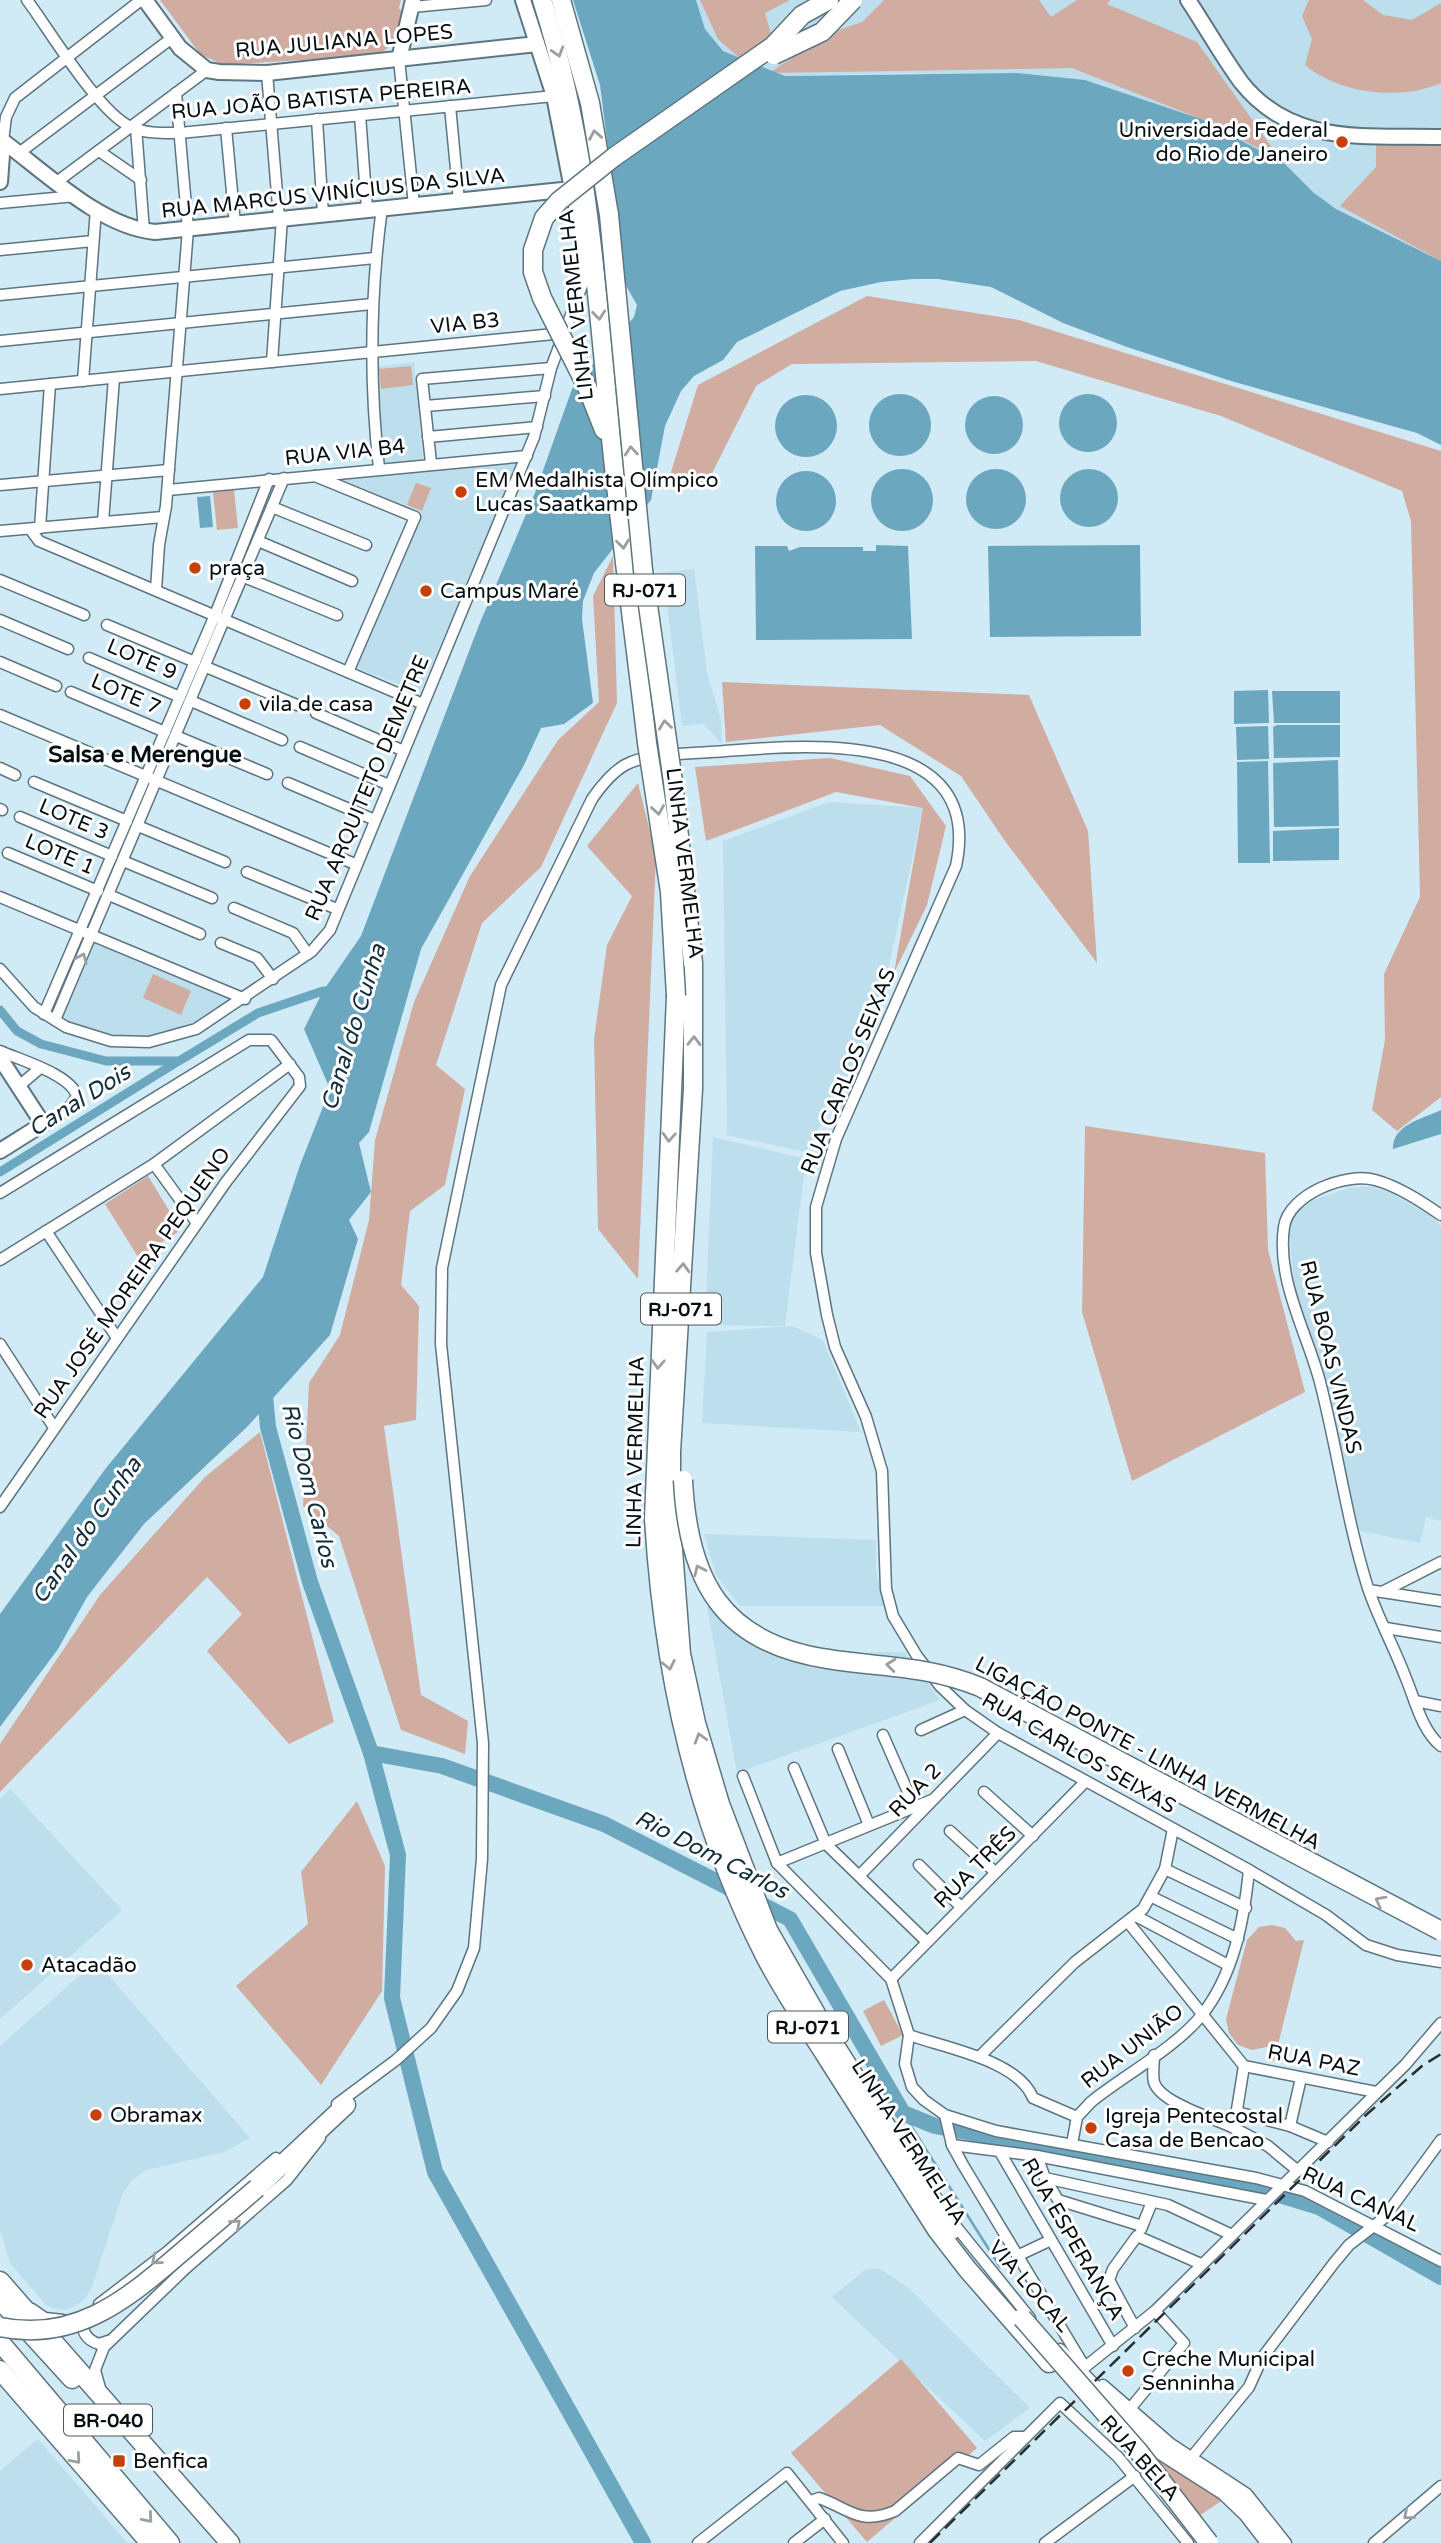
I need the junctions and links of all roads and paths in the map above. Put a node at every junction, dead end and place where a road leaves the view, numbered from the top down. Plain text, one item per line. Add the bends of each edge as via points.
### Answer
1 (27, 0) edge
2 (143, 0) edge
3 (486, 0) edge
4 (523, 0) edge
5 (542, 0) edge
6 (561, 0) edge
7 (830, 0) edge
8 (853, 0) edge
9 (1188, 0) edge
10 (412, 3) edge
11 (172, 37) junction
12 (537, 44) junction
13 (69, 57) junction
14 (399, 59) junction
15 (208, 70) junction
16 (267, 73) junction
17 (176, 93) junction
18 (97, 95) junction
19 (554, 96) junction
20 (581, 104) junction
21 (450, 106) junction
22 (406, 110) junction
23 (360, 115) junction
24 (317, 119) junction
25 (272, 124) junction
26 (133, 128) junction
27 (226, 128) junction
28 (180, 133) junction
29 (1441, 137) edge
30 (2, 140) edge
31 (99, 151) junction
32 (19, 153) junction
33 (590, 179) junction
34 (141, 180) junction
35 (58, 181) junction
36 (0, 183) edge
37 (572, 189) junction
38 (77, 195) junction
39 (459, 201) junction
40 (0, 204) edge
41 (414, 205) junction
42 (96, 209) junction
43 (375, 209) junction
44 (323, 214) junction
45 (281, 218) junction
46 (235, 224) junction
47 (188, 229) junction
48 (144, 231) junction
49 (93, 241) junction
50 (0, 250) edge
51 (375, 258) junction
52 (278, 268) junction
53 (184, 277) junction
54 (90, 286) junction
55 (0, 295) edge
56 (372, 304) junction
57 (275, 313) junction
58 (180, 323) junction
59 (86, 332) junction
60 (564, 333) junction
61 (0, 341) edge
62 (370, 352) junction
63 (272, 362) junction
64 (551, 368) junction
65 (177, 372) junction
66 (114, 378) junction
67 (83, 381) junction
68 (50, 384) junction
69 (0, 389) edge
70 (545, 396) junction
71 (425, 406) junction
72 (537, 427) junction
73 (428, 437) junction
74 (527, 456) junction
75 (431, 463) junction
76 (379, 468) junction
77 (169, 470) junction
78 (313, 475) junction
79 (106, 476) junction
80 (615, 476) junction
81 (284, 478) junction
82 (269, 479) junction
83 (43, 481) junction
84 (0, 485) edge
85 (168, 490) junction
86 (272, 507) junction
87 (163, 517) junction
88 (103, 522) junction
89 (35, 528) junction
90 (0, 531) edge
91 (258, 541) junction
92 (366, 545) dead end
93 (244, 577) junction
94 (0, 580) edge
95 (352, 581) dead end
96 (156, 590) junction
97 (337, 614) dead end
98 (84, 615) dead end
99 (215, 615) junction
100 (0, 620) edge
101 (226, 620) junction
102 (107, 625) dead end
103 (68, 649) dead end
104 (89, 658) dead end
105 (0, 662) edge
106 (195, 662) junction
107 (206, 667) junction
108 (348, 672) junction
109 (56, 686) dead end
110 (71, 692) dead end
111 (180, 696) junction
112 (191, 701) junction
113 (423, 704) junction
114 (297, 705) dead end
115 (316, 713) dead end
116 (0, 715) edge
117 (165, 732) junction
118 (176, 736) junction
119 (282, 740) dead end
120 (300, 747) dead end
121 (404, 751) junction
122 (0, 768) edge
123 (267, 774) dead end
124 (15, 775) dead end
125 (146, 777) junction
126 (157, 781) junction
127 (34, 782) dead end
128 (288, 783) dead end
129 (389, 785) junction
130 (20, 817) dead end
131 (375, 820) junction
132 (127, 821) junction
133 (138, 826) junction
134 (8, 853) dead end
135 (112, 856) junction
136 (123, 861) junction
137 (225, 862) dead end
138 (355, 864) junction
139 (247, 872) dead end
140 (98, 891) junction
141 (109, 895) junction
142 (0, 897) edge
143 (212, 898) dead end
144 (234, 908) dead end
145 (337, 909) junction
146 (80, 932) junction
147 (200, 934) dead end
148 (91, 937) junction
149 (220, 943) dead end
150 (308, 954) junction
151 (0, 969) edge
152 (273, 979) junction
153 (245, 999) junction
154 (44, 1014) junction
155 (55, 1020) junction
156 (1, 1059) edge
157 (290, 1064) junction
158 (39, 1069) junction
159 (19, 1086) junction
160 (44, 1124) junction
161 (0, 1151) edge
162 (154, 1164) junction
163 (0, 1193) edge
164 (1441, 1214) edge
165 (197, 1223) junction
166 (46, 1231) junction
167 (0, 1260) edge
168 (117, 1338) junction
169 (0, 1344) edge
170 (678, 1352) junction
171 (53, 1426) junction
172 (0, 1507) edge
173 (1441, 1562) edge
174 (1369, 1590) junction
175 (1384, 1591) junction
176 (1441, 1601) edge
177 (1386, 1628) junction
178 (1441, 1637) edge
179 (1415, 1701) junction
180 (1441, 1706) edge
181 (965, 1710) junction
182 (921, 1730) dead end
183 (998, 1733) junction
184 (883, 1735) dead end
185 (1441, 1746) edge
186 (838, 1749) dead end
187 (794, 1768) dead end
188 (743, 1776) dead end
189 (1085, 1782) junction
190 (984, 1792) dead end
191 (712, 1806) junction
192 (915, 1810) junction
193 (869, 1825) junction
194 (1173, 1829) junction
195 (950, 1831) dead end
196 (1033, 1836) junction
197 (826, 1844) junction
198 (777, 1863) junction
199 (919, 1865) dead end
200 (1165, 1869) junction
201 (1250, 1870) junction
202 (995, 1872) junction
203 (860, 1875) junction
204 (1152, 1897) junction
205 (961, 1907) junction
206 (1246, 1908) junction
207 (1132, 1919) junction
208 (774, 1927) dead end
209 (1441, 1931) edge
210 (1238, 1939) junction
211 (927, 1942) junction
212 (1441, 1962) edge
213 (1228, 1965) junction
214 (891, 1979) junction
215 (1201, 2015) junction
216 (1441, 2023) edge
217 (909, 2035) junction
218 (1154, 2054) junction
219 (979, 2057) junction
220 (1244, 2066) junction
221 (380, 2071) junction
222 (1301, 2078) junction
223 (1376, 2092) junction
224 (346, 2105) junction
225 (1237, 2112) junction
226 (1077, 2117) junction
227 (946, 2118) junction
228 (1290, 2126) junction
229 (1234, 2128) junction
230 (1441, 2140) edge
231 (951, 2141) junction
232 (1328, 2142) junction
233 (1072, 2144) junction
234 (1000, 2152) junction
235 (1037, 2156) junction
236 (1298, 2171) junction
237 (1045, 2178) junction
238 (1274, 2192) junction
239 (1152, 2202) junction
240 (1140, 2231) junction
241 (1367, 2232) junction
242 (1232, 2235) junction
243 (1051, 2240) junction
244 (1017, 2256) junction
245 (1441, 2261) edge
246 (1200, 2264) junction
247 (3, 2291) edge
248 (1155, 2311) junction
249 (86, 2312) junction
250 (1022, 2318) junction
251 (0, 2327) edge
252 (1135, 2328) junction
253 (114, 2336) junction
254 (0, 2342) edge
255 (1114, 2346) junction
256 (0, 2364) edge
257 (1085, 2367) junction
258 (0, 2370) edge
259 (112, 2406) junction
260 (1129, 2410) junction
261 (73, 2428) junction
262 (1026, 2437) junction
263 (1191, 2458) junction
264 (1135, 2476) junction
265 (1441, 2487) edge
266 (811, 2501) junction
267 (825, 2519) junction
268 (150, 2543) edge
269 (170, 2543) edge
270 (214, 2543) edge
271 (230, 2543) edge
272 (698, 2543) edge
273 (794, 2543) edge
274 (843, 2543) edge
275 (920, 2543) edge
276 (1045, 2543) edge
277 (1188, 2543) edge
278 (1200, 2543) edge
279 (1209, 2543) edge
280 (1271, 2543) edge
281 (1278, 2543) edge
282 (1286, 2543) edge
283 (1374, 2543) edge

1 - 13 street
2 - 11 street, RUA JULIANA LOPES
2 - 13 street
3 - 10 street
4 - 12 street
5 -> 20 highway, LINHA VERMELHA / RJ-071
6 - 20 highway, LINHA VERMELHA / RJ-071
7 - 33 highway, bridge via 807,12 773,46 614,157
8 - 33 highway, bridge via 822,32 783,49
9 - 29 street via 1241,82 1282,118 1330,134
10 - 14 street
11 - 15 street, RUA JULIANA LOPES
11 - 18 street
12 - 14 street, RUA JULIANA LOPES
12 - 19 street
13 - 18 street
13 - 30 street via 15,97
14 - 16 street, RUA JULIANA LOPES
14 - 22 street
15 - 16 street, RUA JULIANA LOPES
15 - 17 street
16 - 25 street
17 - 26 street
17 - 28 street
18 - 26 street via 110,112
18 - 32 street
19 - 21 street, RUA JOÃO BATISTA PEREIRA
19 - 37 street
20 -> 80 highway, LINHA VERMELHA / RJ-071
170 -> 20 highway, LINHA VERMELHA / RJ-071, bridge via 693,1089 693,963 642,570 609,215
21 - 22 street, RUA JOÃO BATISTA PEREIRA
21 - 39 street
22 - 23 street, RUA JOÃO BATISTA PEREIRA
22 - 41 street
23 - 24 street, RUA JOÃO BATISTA PEREIRA
23 - 43 street
24 - 25 street, RUA JOÃO BATISTA PEREIRA
24 - 44 street
25 - 27 street, RUA JOÃO BATISTA PEREIRA
25 - 45 street
26 - 28 street, RUA JOÃO BATISTA PEREIRA
26 - 31 street
26 - 34 street
27 - 28 street, RUA JOÃO BATISTA PEREIRA
27 - 46 street
28 - 47 street
30 - 32 street, RUA MARCUS VINÍCIUS DA SILVA
30 - 36 street
31 - 34 street
31 - 35 street
32 - 35 street, RUA MARCUS VINÍCIUS DA SILVA
33 - 80 highway, bridge via 544,218 534,242 532,264 542,298 599,414
34 - 48 street
35 - 38 street, RUA MARCUS VINÍCIUS DA SILVA
37 - 39 street, RUA MARCUS VINÍCIUS DA SILVA
37 - 60 street, RUA ARQUITETO DEMETRE via 583,283
38 - 40 street
38 - 42 street, RUA MARCUS VINÍCIUS DA SILVA
39 - 41 street, RUA MARCUS VINÍCIUS DA SILVA
41 - 43 street, RUA MARCUS VINÍCIUS DA SILVA
42 - 48 street, RUA MARCUS VINÍCIUS DA SILVA
42 - 49 street
43 - 44 street, RUA MARCUS VINÍCIUS DA SILVA
43 - 51 street
44 - 45 street, RUA MARCUS VINÍCIUS DA SILVA
45 - 46 street, RUA MARCUS VINÍCIUS DA SILVA
45 - 52 street
46 - 47 street, RUA MARCUS VINÍCIUS DA SILVA
47 - 48 street, RUA MARCUS VINÍCIUS DA SILVA
47 - 53 street
49 - 50 street
49 - 54 street
51 - 52 street
51 - 56 street
52 - 53 street
52 - 57 street
53 - 54 street
53 - 58 street
54 - 55 street
54 - 59 street
56 - 57 street
56 - 62 street
57 - 58 street
57 - 63 street
58 - 59 street
58 - 65 street
59 - 61 street
59 - 67 street
60 - 62 street, VIA B3
60 - 64 street, RUA ARQUITETO DEMETRE
62 - 63 street, VIA B3
62 - 76 street
63 - 65 street, VIA B3
64 - 70 street, RUA ARQUITETO DEMETRE
64 - 71 street via 422,379
65 - 66 street, VIA B3
65 - 77 street
66 - 67 street, VIA B3
66 - 79 street
67 - 68 street, VIA B3
68 - 69 street, VIA B3
68 - 83 street
70 - 71 street
70 - 72 street, RUA ARQUITETO DEMETRE
71 - 73 street
72 - 73 street
72 - 74 street, RUA ARQUITETO DEMETRE
73 - 75 street
74 - 75 street, RUA VIA B4
74 - 113 street, RUA ARQUITETO DEMETRE
75 - 76 street, RUA VIA B4
76 - 78 street, RUA VIA B4
77 - 79 street
77 - 85 street
78 - 81 street, RUA VIA B4
78 - 108 street via 415,517
79 - 83 street
79 - 88 street
80 -> 191 highway, LINHA VERMELHA / RJ-071, bridge via 670,892 676,996 654,1518 665,1646 681,1727
81 - 82 street, RUA VIA B4
81 - 86 street
82 - 85 street, RUA VIA B4
82 - 99 street
83 - 84 street
83 - 89 street
85 - 87 street
86 - 91 street
86 - 92 street
87 - 88 street
87 - 96 street
88 - 89 street
89 - 90 street
89 - 96 street via 39,541
91 - 93 street
91 - 95 street
93 - 97 street
93 - 101 street
94 - 98 street
96 - 99 street
99 - 101 street
99 - 106 street
100 - 103 street
101 - 107 street
101 - 108 street
102 - 106 street
104 - 111 street, LOTE 9
105 - 109 street
106 - 111 street
107 - 112 street
107 - 114 street
108 - 113 street
110 - 117 street, LOTE 7
111 - 117 street
112 - 118 street
112 - 119 street
113 - 121 street, RUA ARQUITETO DEMETRE
115 - 121 street
116 - 125 street
117 - 125 street
118 - 123 street
118 - 126 street
120 - 129 street
121 - 129 street, RUA ARQUITETO DEMETRE
122 - 124 street
125 - 126 street
125 - 132 street
126 - 133 street
126 - 138 street
127 - 132 street
128 - 131 street
129 - 131 street, RUA ARQUITETO DEMETRE
130 - 135 street, LOTE 3
131 - 138 street, RUA ARQUITETO DEMETRE
132 - 135 street
133 - 136 street
133 - 137 street
134 - 140 street, LOTE 1
135 - 140 street
136 - 141 street
136 - 143 street
138 - 145 street, RUA ARQUITETO DEMETRE
139 - 145 street
140 - 146 street
141 - 147 street
141 - 148 street
142 - 146 street
144 - 150 street via 293,933
145 - 150 street, RUA ARQUITETO DEMETRE via 323,941
146 - 148 street
146 - 154 street
148 - 153 street
155 -> 148 street
149 - 152 street via 257,958
150 - 152 street, RUA ARQUITETO DEMETRE
151 - 154 street, RUA ARQUITETO DEMETRE
152 - 153 street, RUA ARQUITETO DEMETRE
153 - 155 street, RUA ARQUITETO DEMETRE via 196,1029 149,1042 89,1036
154 - 155 street, RUA ARQUITETO DEMETRE
156 - 158 street
156 - 159 street
157 - 162 street
157 - 163 street via 271,1040 249,1040
157 - 165 street, RUA JOSÉ MOREIRA PEQUENO via 300,1086
158 - 159 street
158 - 160 street via 65,1079 77,1093 68,1109
159 - 160 street
160 - 161 street
162 - 165 street
162 - 166 street
164 - 174 street, RUA BOAS VINDAS via 1363,1178 1305,1197 1291,1210 1284,1228 1290,1290 1321,1384
165 - 168 street, RUA JOSÉ MOREIRA PEQUENO
166 - 167 street
166 - 168 street
168 - 171 street, RUA JOSÉ MOREIRA PEQUENO
169 - 171 street
191 -> 170 highway, LINHA VERMELHA / RJ-071 via 676,1617 671,1524
209 -> 170 highway, LIGAÇÃO PONTE - LINHA VERMELHA, bridge via 980,1687 924,1669 810,1656 747,1629 719,1602 698,1569 686,1532
171 - 172 street, RUA JOSÉ MOREIRA PEQUENO
173 - 175 street
174 - 175 street
174 - 177 street, RUA BOAS VINDAS
175 - 176 street
177 - 178 street
177 - 179 street, RUA BOAS VINDAS
179 - 180 street
179 - 185 street, RUA BOAS VINDAS via 1425,1726
181 - 182 street
181 - 183 street, RUA CARLOS SEIXAS
181 - 221 street, RUA CARLOS SEIXAS via 917,1656 893,1616 886,1589 882,1471 866,1417 835,1347 818,1271 815,1225 836,1139 956,866 958,834 950,802 938,785 912,764 845,746 642,759 625,765 599,789 554,870 500,985 442,1268 441,1344 483,1743 479,1916 469,1966 441,2016
183 - 189 street, RUA CARLOS SEIXAS
183 - 192 street, RUA 2 via 932,1800
184 - 192 street
186 - 193 street
187 - 197 street
188 - 198 street
189 - 194 street, RUA CARLOS SEIXAS
189 - 196 street, RUA TRÊS
190 - 196 street
191 - 250 highway, LINHA VERMELHA / RJ-071 via 804,1996 947,2224
191 - 278 highway, LINHA VERMELHA / RJ-071 via 736,1894 766,1957 937,2230 1016,2328 1129,2451
192 - 193 street
192 - 203 street, RUA 2
193 - 197 street
194 - 200 street
194 - 201 street, RUA CARLOS SEIXAS
195 - 202 street
196 - 202 street, RUA TRÊS
197 - 198 street
197 - 203 street
198 - 214 street
199 - 205 street
200 - 204 street
200 - 206 street
201 - 206 street
201 - 212 street, RUA CARLOS SEIXAS via 1326,1914 1366,1945
202 - 205 street, RUA TRÊS
203 - 211 street
204 - 207 street
204 - 210 street
205 - 211 street, RUA TRÊS
206 - 210 street
207 - 213 street
207 - 215 street
207 - 219 street via 1076,1962
208 - 281 street, VIA LOCAL via 828,2025 940,2204 985,2266 1123,2413 1158,2444 1229,2488
210 - 213 street
211 - 214 street, RUA TRÊS
213 - 215 street
214 - 217 street
215 - 218 street, RUA UNIÃO
215 - 220 street
216 - 223 street
217 - 219 street
217 - 227 street, RUA CANAL via 905,2064 909,2082
218 - 226 street, RUA UNIÃO
218 - 229 street via 1154,2083 1159,2090
219 - 226 street via 1026,2084 1033,2098
220 - 222 street, RUA PAZ
220 - 225 street
221 - 224 street
221 -> 249 street via 167,2252
222 - 223 street, RUA PAZ
222 - 228 street
223 - 232 street
224 - 251 highway, bridge via 257,2188 137,2290 103,2313 53,2329
253 -> 224 street via 286,2180
225 - 228 street
225 - 229 street
226 - 233 street, RUA UNIÃO
227 - 231 street
227 - 233 street, RUA CANAL
228 - 232 street
229 - 236 street via 1268,2146
230 - 241 street via 1391,2208
231 - 234 street
231 - 244 street
232 - 236 street
233 - 238 street, RUA CANAL
234 - 235 street
234 - 243 street, RUA ESPERANÇA
235 - 237 street
235 - 238 street
236 - 238 street
237 - 239 street
237 - 240 street via 1058,2200
238 - 241 street, RUA CANAL via 1320,2196
238 - 242 street
239 - 240 street
239 - 242 street via 1185,2210
240 - 246 street
240 - 252 street via 1113,2269 1109,2284
241 - 245 street, RUA CANAL
241 - 263 street via 1345,2249 1327,2272 1262,2358 1249,2387
242 - 246 street
243 - 244 street
243 - 255 street, RUA ESPERANÇA
244 - 257 street
246 - 248 street
247 - 249 street via 45,2318 64,2320
247 - 259 highway
247 - 270 highway, BR-040
248 - 252 street
248 - 260 street via 1184,2343
249 - 253 street via 82,2325 91,2341 102,2344
250 - 279 highway, LINHA VERMELHA / RJ-071, bridge via 1139,2452
250 - 280 highway, bridge via 1127,2423 1225,2491
252 - 255 street
253 - 259 street via 101,2351 95,2370
254 - 261 highway, BR-040
255 - 257 street
256 - 261 highway
257 - 260 street
258 -> 268 highway
259 - 271 highway
260 - 263 street
261 -> 269 highway, BR-040
262 - 264 street, RUA BELA via 1060,2403
262 - 266 street via 1014,2437 979,2466 958,2458 884,2516 846,2513 819,2498
262 - 275 street
263 - 282 street via 1247,2494
264 - 276 street
264 - 277 street, RUA BELA
265 -> 283 street
266 - 267 street
266 - 272 street via 787,2473
267 - 273 street
267 - 274 street

